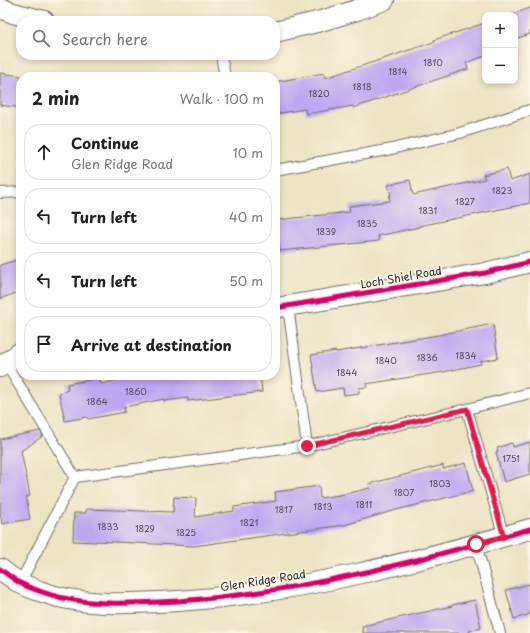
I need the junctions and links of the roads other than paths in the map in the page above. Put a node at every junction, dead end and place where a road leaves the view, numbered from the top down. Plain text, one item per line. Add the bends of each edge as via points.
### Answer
1 (384, 0) edge
2 (0, 8) edge
3 (24, 16) edge
4 (280, 31) edge
5 (221, 60) edge
6 (224, 72) edge
7 (530, 110) edge
8 (280, 169) edge
9 (16, 192) edge
10 (0, 193) edge
11 (530, 262) edge
12 (282, 307) edge
13 (9, 360) edge
14 (16, 372) edge
15 (20, 380) edge
16 (530, 393) edge
17 (467, 409) junction
18 (307, 446) junction
19 (75, 477) junction
20 (530, 529) edge
21 (504, 537) junction
22 (476, 544) junction
23 (0, 569) edge
24 (20, 583) junction
25 (500, 633) edge

1 - 4 street via 321,21
2 - 3 street
5 - 6 lane
7 - 8 lane via 460,133 387,150
9 - 10 lane
11 - 12 street, Loch Shiel Road via 485,273
12 - 18 lane
13 - 14 lane
15 - 19 lane
16 - 17 lane
17 - 18 lane
17 - 21 lane
18 - 19 lane
19 - 24 lane
20 - 21 street, Glen Ridge Road
21 - 22 street, Glen Ridge Road
22 - 24 street, Glen Ridge Road via 387,568 270,591 202,599 137,603 96,602 62,598
22 - 25 lane
23 - 24 street, Glen Ridge Road

